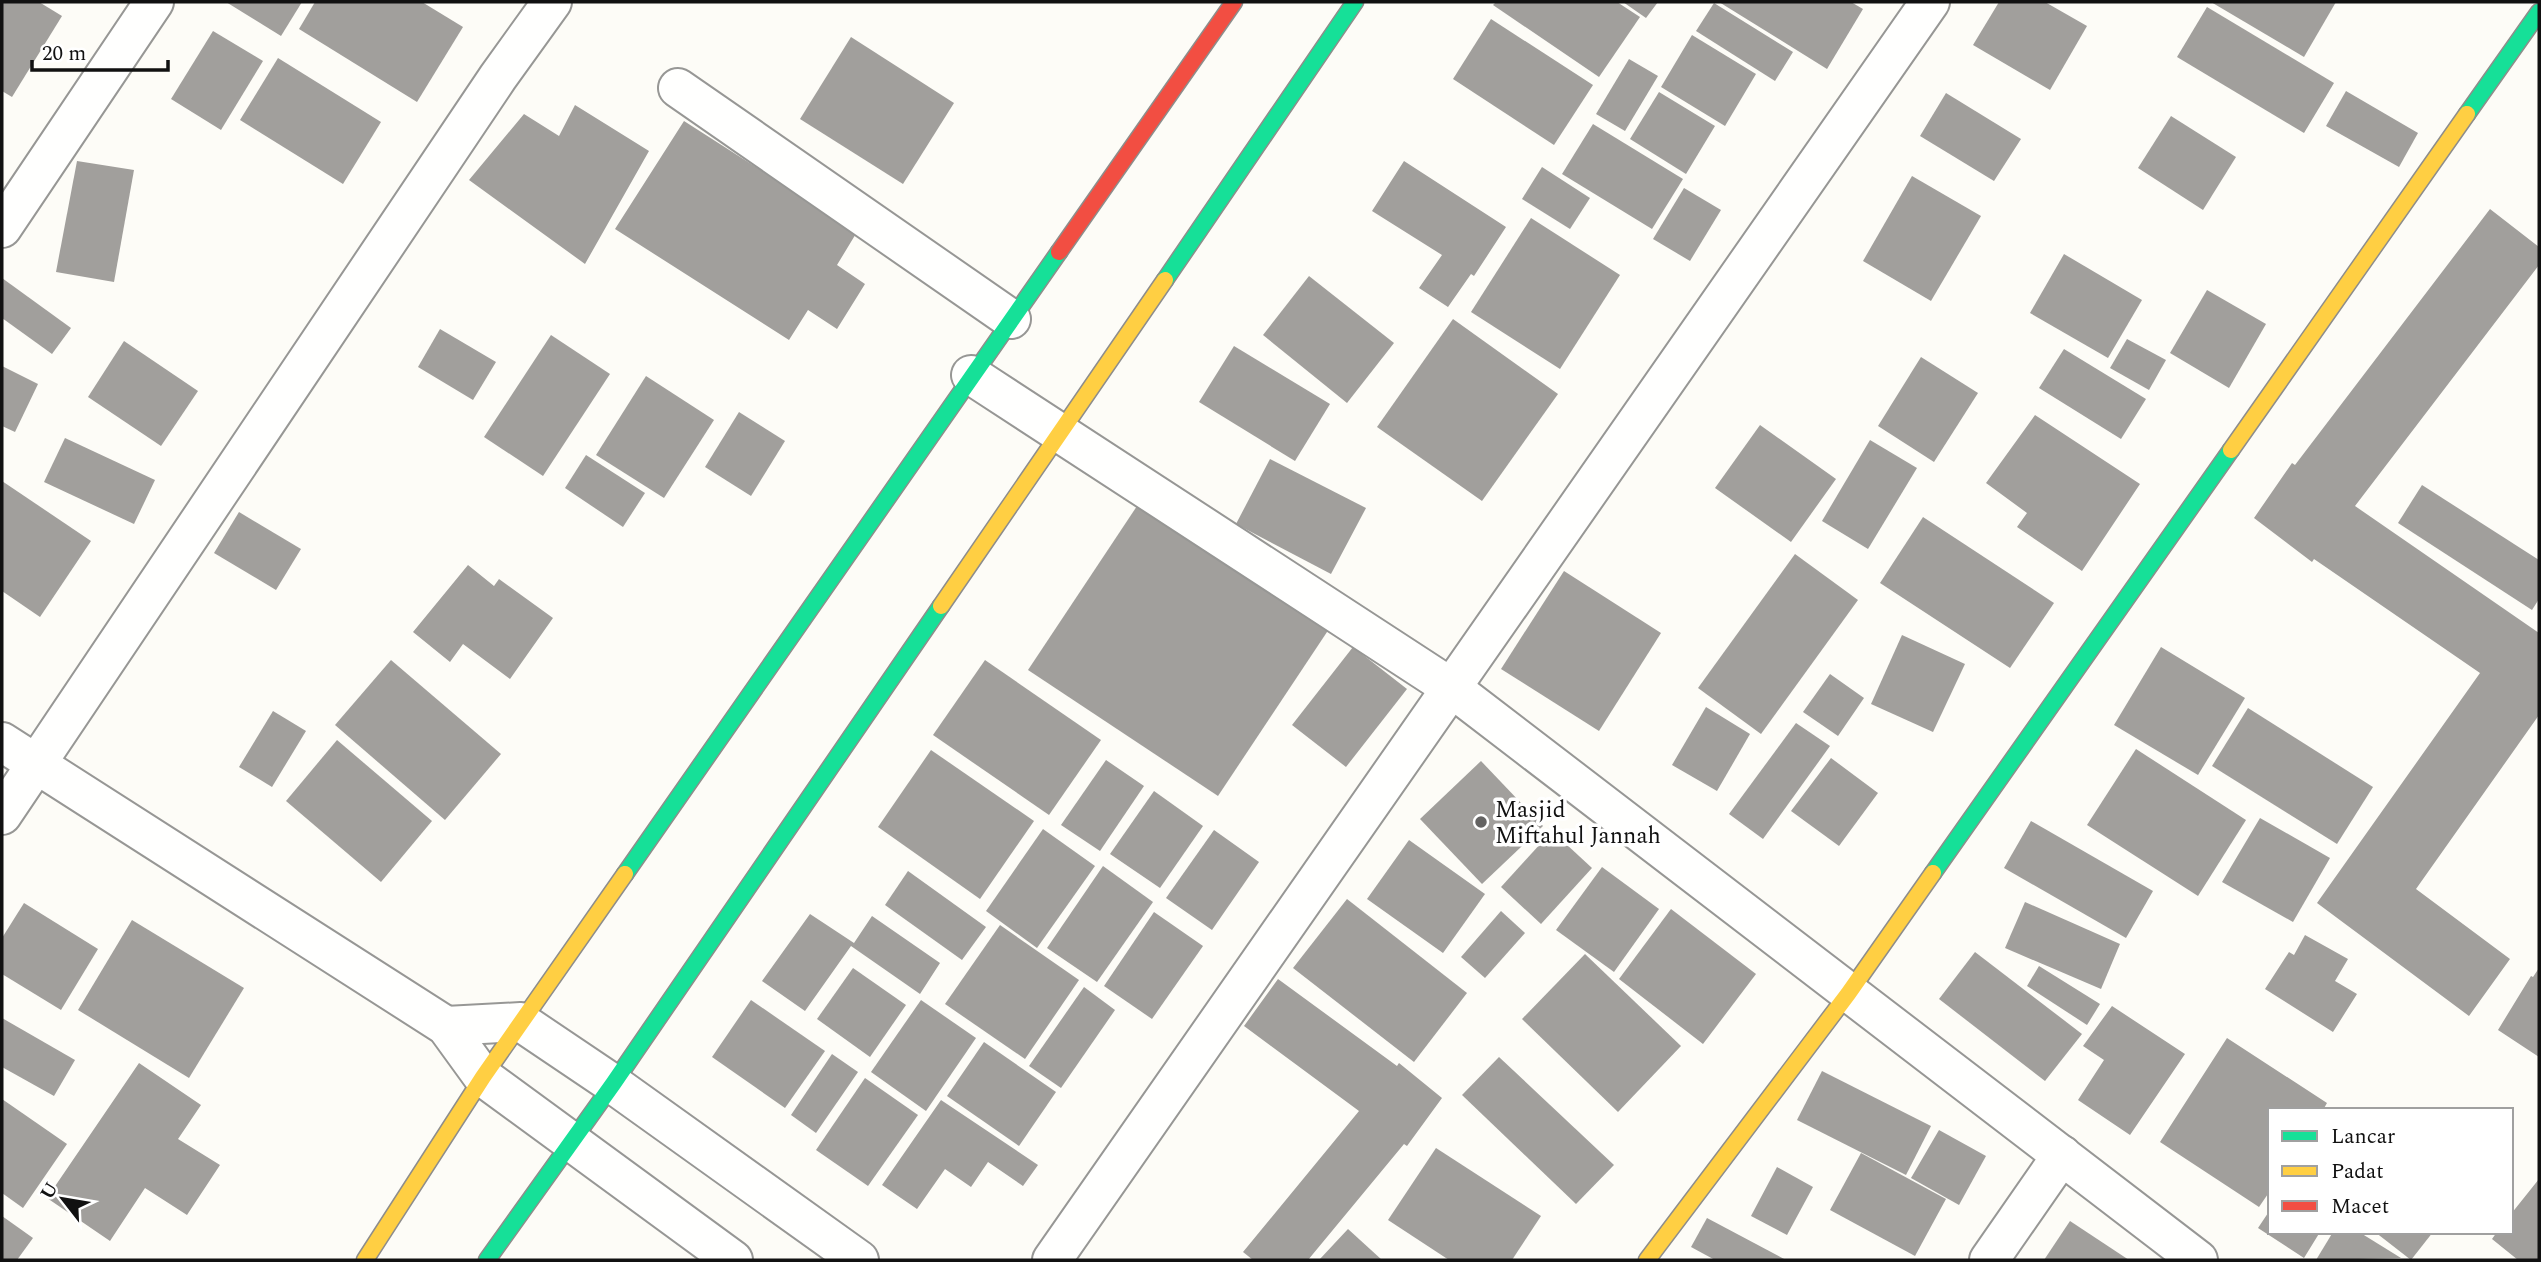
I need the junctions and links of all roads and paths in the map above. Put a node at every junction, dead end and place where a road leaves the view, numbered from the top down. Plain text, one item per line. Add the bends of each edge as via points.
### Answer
1 (154, 2) edge
2 (552, 2) edge
3 (1234, 2) edge
4 (1355, 2) edge
5 (1930, 2) edge
6 (2539, 12) edge
7 (678, 88) dead end
8 (2, 228) edge
9 (1011, 319) junction
10 (971, 375) junction
11 (1059, 431) junction
12 (1453, 689) junction
13 (2, 742) edge
14 (36, 764) junction
15 (2, 815) edge
16 (1848, 994) junction
17 (521, 1022) junction
18 (446, 1027) junction
19 (483, 1077) junction
20 (613, 1084) junction
21 (572, 1142) junction
22 (2062, 1155) junction
23 (365, 1260) edge
24 (488, 1260) edge
25 (733, 1260) edge
26 (859, 1260) edge
27 (1052, 1260) edge
28 (1647, 1260) edge
29 (1989, 1260) edge
30 (2198, 1260) edge

1 - 8 street
2 - 14 street
3 - 9 street
4 - 11 street
5 - 12 street
6 - 16 street
7 - 9 street
9 - 10 street
10 - 11 street
10 - 17 street
11 - 12 street
11 - 20 street
12 - 16 street
12 - 27 street
13 - 14 street
14 - 15 street
14 - 18 street
16 - 22 street
16 - 28 street
17 - 18 street
17 - 19 street
17 - 20 street
18 - 19 street
19 - 21 street
19 - 23 street
20 - 21 street
20 - 26 street
21 - 24 street
21 - 25 street
22 - 29 street
22 - 30 street

